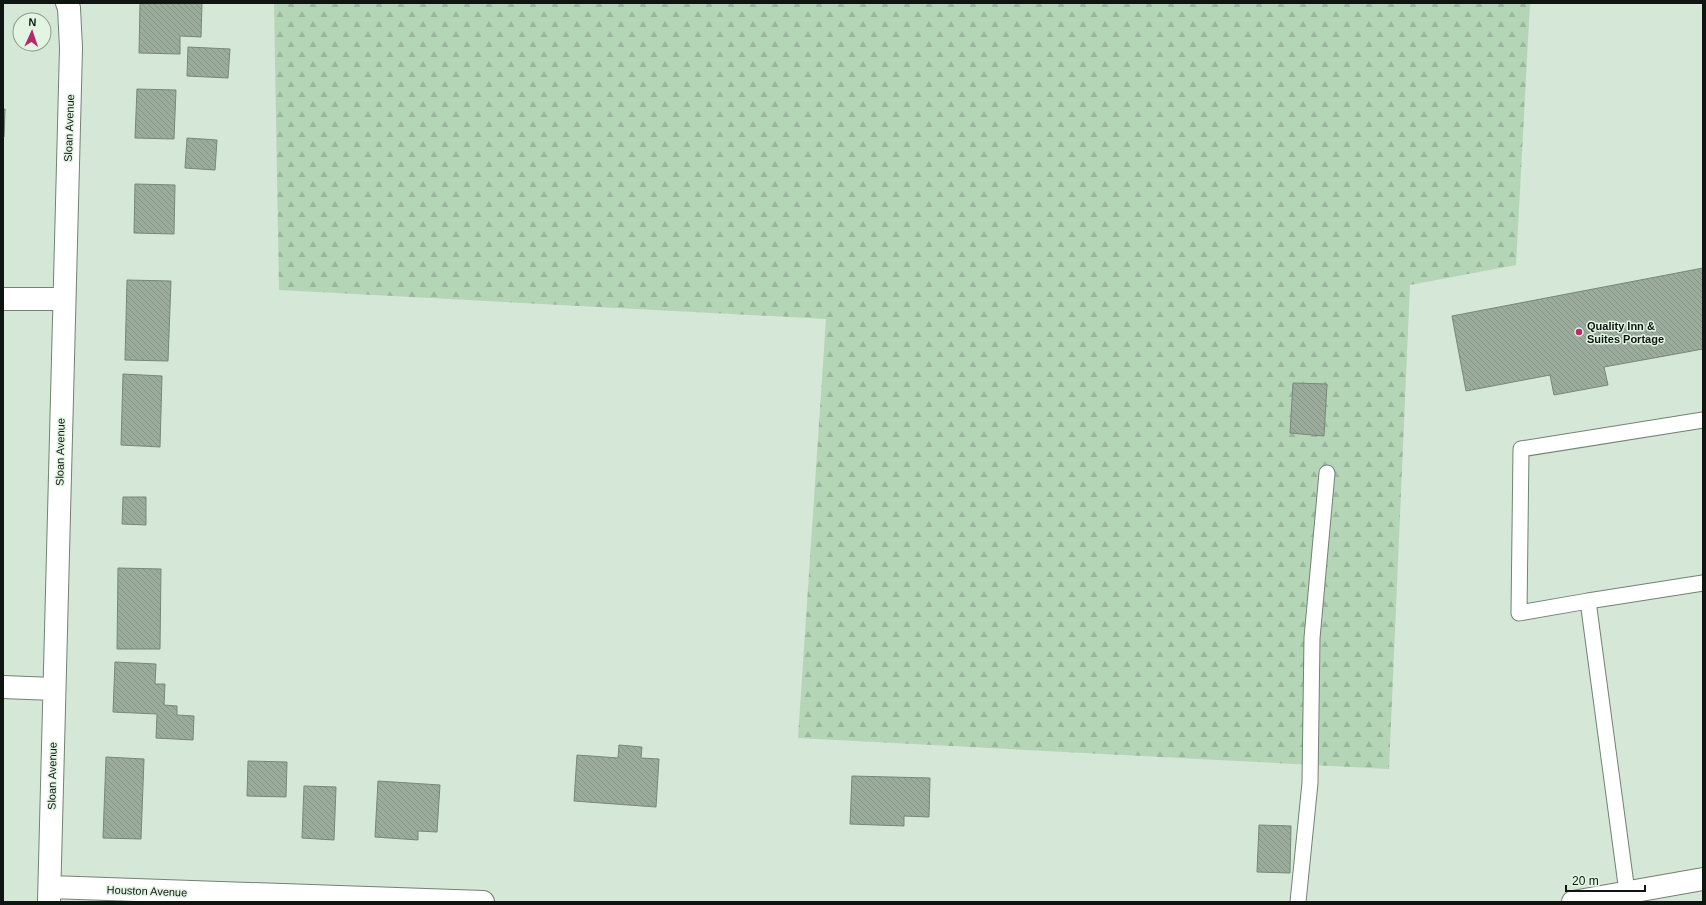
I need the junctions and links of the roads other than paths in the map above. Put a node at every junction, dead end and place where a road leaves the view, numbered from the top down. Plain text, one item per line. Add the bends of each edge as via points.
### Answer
1 (67, 3) edge
2 (3, 299) edge
3 (64, 299) junction
4 (1703, 420) edge
5 (1328, 473) dead end
6 (1703, 583) edge
7 (1588, 601) junction
8 (3, 687) edge
9 (54, 689) junction
10 (1703, 879) edge
11 (1627, 892) junction
12 (50, 895) edge
13 (483, 902) edge
14 (1298, 902) edge
15 (1573, 902) edge

1 - 3 street, Sloan Avenue via 71,48
2 - 3 street
3 - 9 street, Sloan Avenue
4 - 7 lane via 1521,449 1519,613
5 - 14 lane via 1312,638 1310,783
6 - 7 lane
7 - 11 lane
8 - 9 street
9 - 12 street, Sloan Avenue
10 - 11 street
11 - 15 street
12 - 13 street, Houston Avenue

